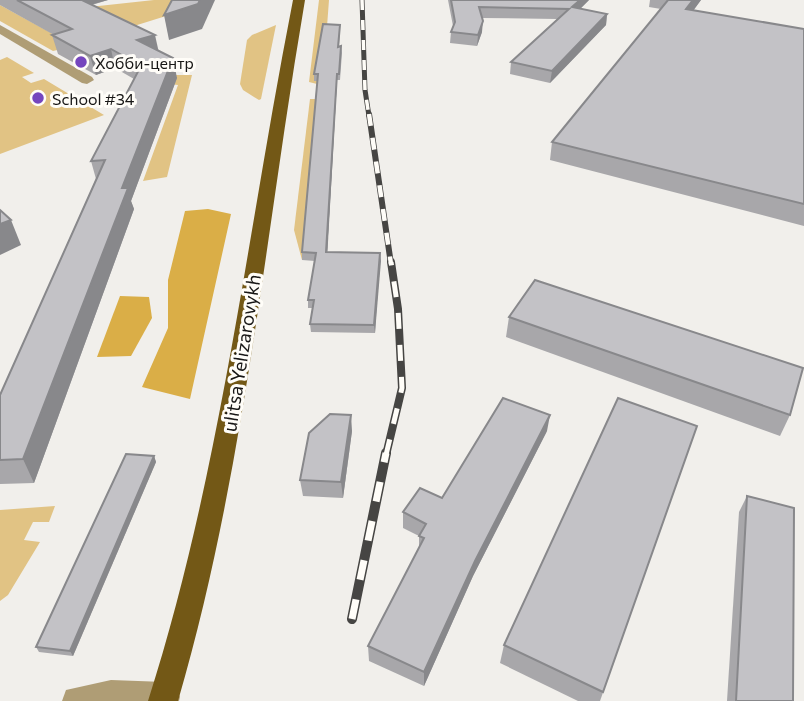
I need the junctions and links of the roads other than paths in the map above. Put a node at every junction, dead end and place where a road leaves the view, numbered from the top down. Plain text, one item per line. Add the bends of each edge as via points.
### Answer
1 (299, 0) edge
2 (0, 29) edge
3 (87, 80) edge
4 (164, 699) edge
5 (77, 701) edge

1 - 4 main road, ulitsa Yelizarovykh via 230,430 205,550
2 - 3 street
4 - 5 street via 111,695

